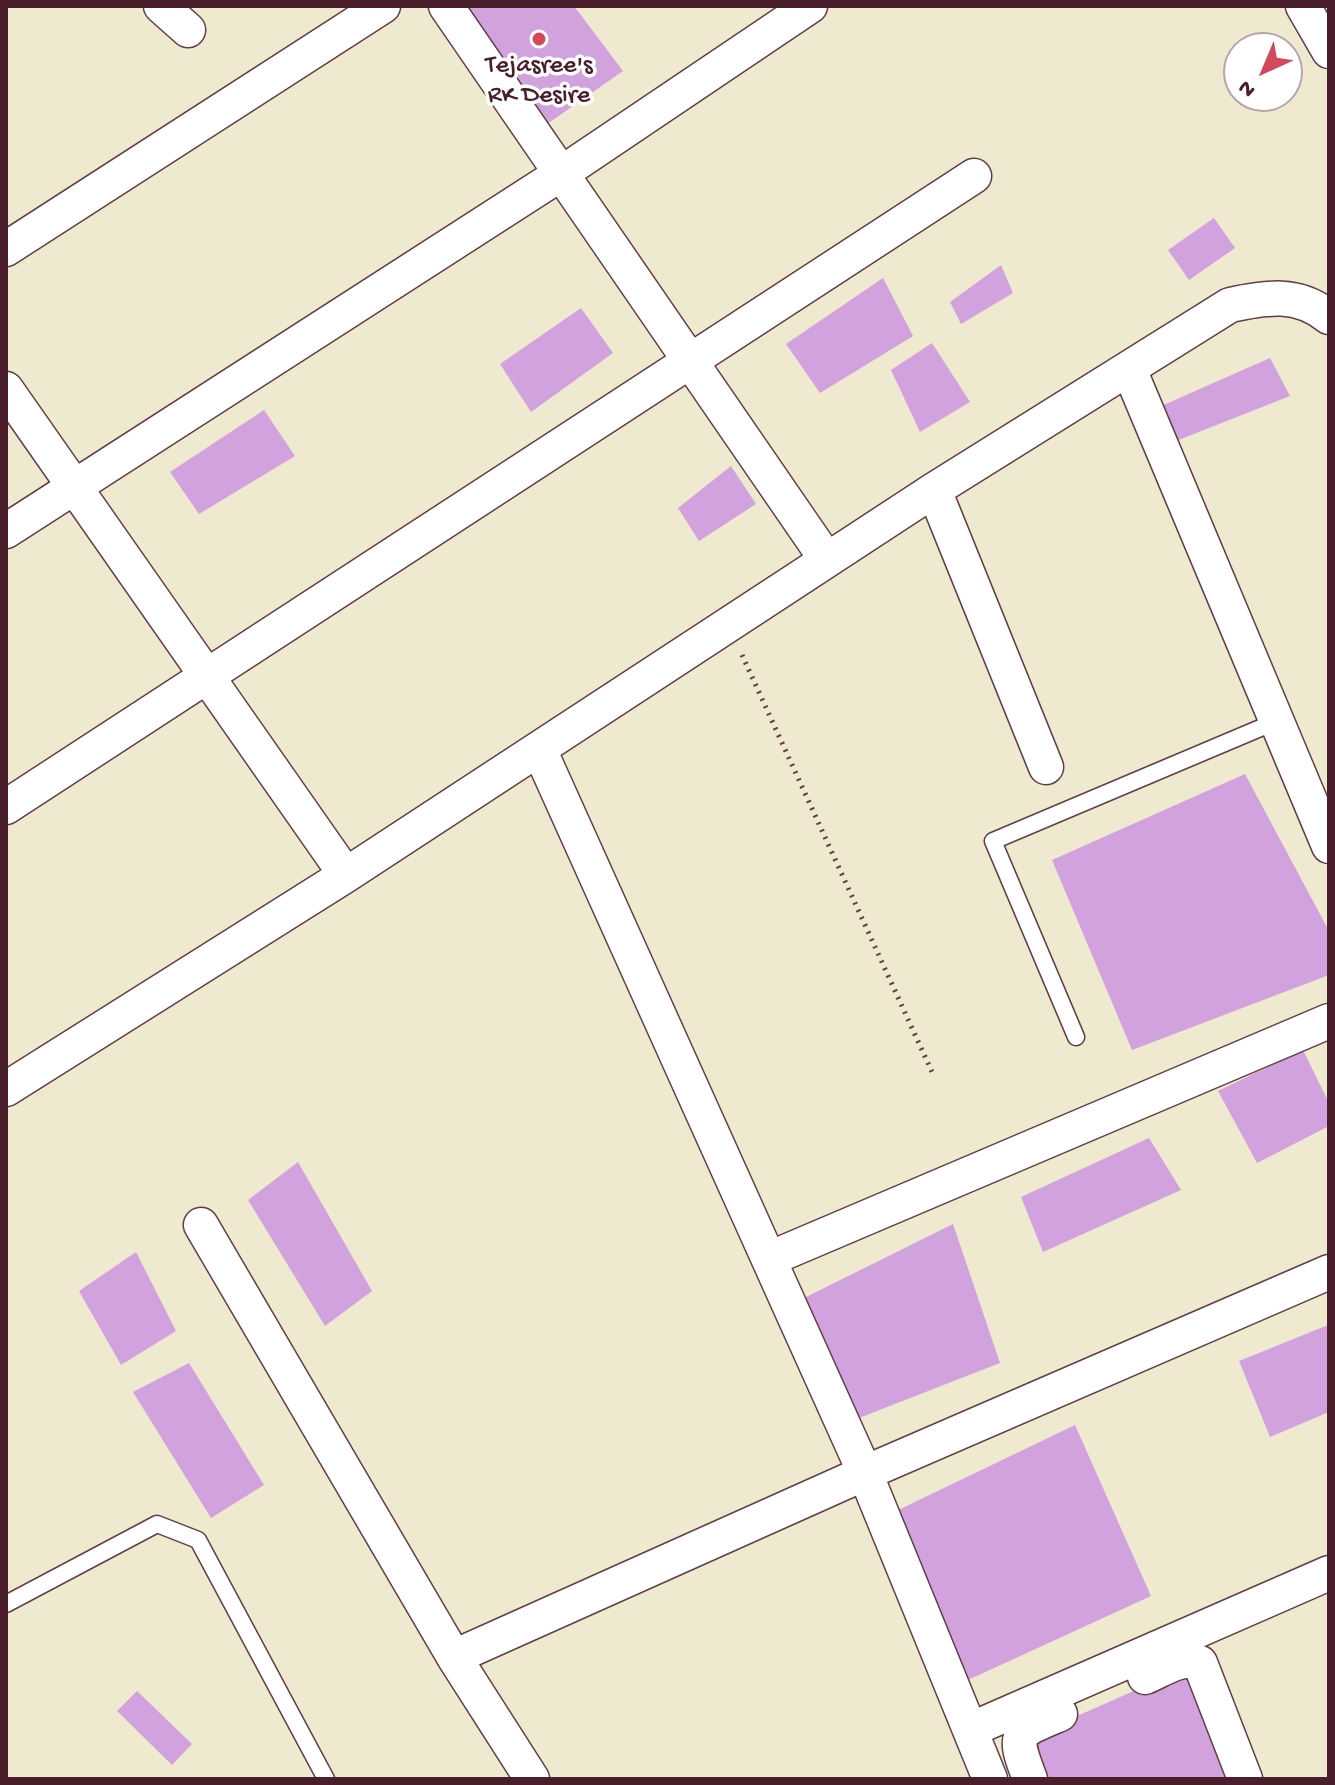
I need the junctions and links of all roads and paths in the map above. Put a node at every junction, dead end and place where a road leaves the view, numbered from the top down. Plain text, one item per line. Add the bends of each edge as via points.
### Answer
1 (161, 6) edge
2 (383, 6) edge
3 (446, 6) edge
4 (810, 6) edge
5 (1303, 6) edge
6 (188, 30) dead end
7 (1329, 51) edge
8 (562, 173) junction
9 (974, 176) dead end
10 (6, 249) edge
11 (1329, 317) edge
12 (689, 358) junction
13 (1129, 369) junction
14 (6, 389) edge
15 (74, 487) junction
16 (934, 490) junction
17 (6, 531) edge
18 (827, 560) junction
19 (729, 625) junction
20 (207, 675) junction
21 (1277, 721) junction
22 (539, 749) junction
23 (1046, 767) dead end
24 (6, 807) edge
25 (1329, 846) edge
26 (346, 875) junction
27 (1329, 1021) edge
28 (1076, 1037) dead end
29 (932, 1072) dead end
30 (6, 1089) edge
31 (201, 1225) dead end
32 (769, 1259) junction
33 (1329, 1272) edge
34 (865, 1473) junction
35 (1329, 1573) edge
36 (6, 1604) edge
37 (454, 1657) junction
38 (970, 1730) junction
39 (326, 1779) edge
40 (532, 1779) edge
41 (990, 1779) edge
42 (1030, 1779) edge
43 (1245, 1779) edge

1 - 6 street
2 - 10 street
3 - 8 street
4 - 8 street
5 - 7 street
8 - 12 street
8 - 15 street
9 - 12 street
11 - 13 street via 1295,298 1230,305
12 - 18 street
12 - 20 street
13 - 16 street
13 - 21 street
14 - 15 street
15 - 17 street
15 - 20 street
16 - 18 street
16 - 23 street
18 - 19 street
19 - 22 street
19 - 29 path
20 - 24 street
20 - 26 street
21 - 25 street
21 - 28 lane via 993,841
22 - 26 street
22 - 32 street
26 - 30 street
27 - 32 street
31 - 37 street
32 - 34 street
33 - 34 street
34 - 37 street
34 - 38 street
35 - 38 street
36 - 39 lane via 157,1524 198,1540
37 - 40 street
38 - 41 street
42 - 43 street via 1017,1745 1024,1729 1191,1659 1200,1663

